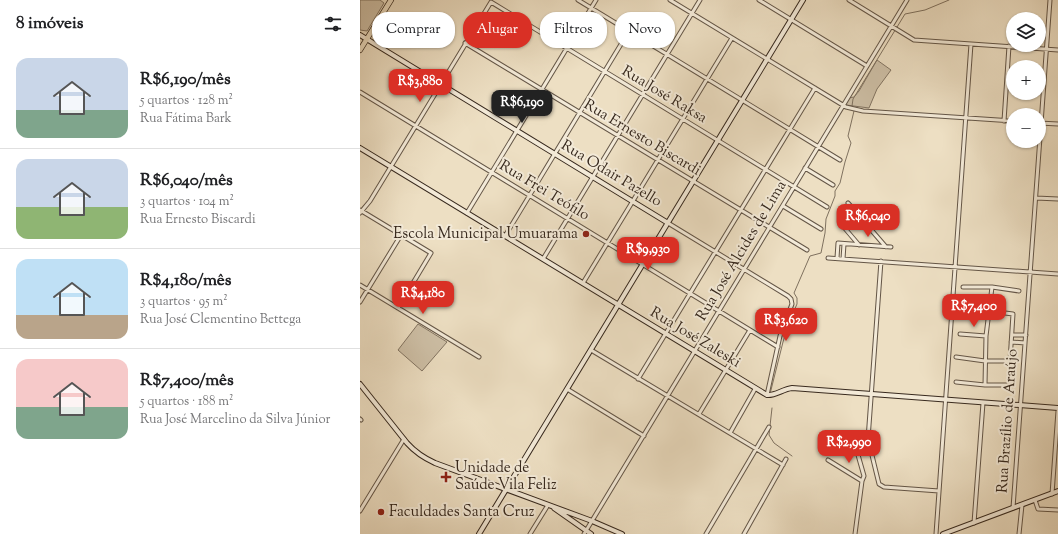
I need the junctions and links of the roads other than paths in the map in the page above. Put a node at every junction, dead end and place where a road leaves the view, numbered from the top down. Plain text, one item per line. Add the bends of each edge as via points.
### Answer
1 (391, 0) edge
2 (578, 0) edge
3 (596, 0) edge
4 (670, 0) edge
5 (700, 0) edge
6 (759, 0) edge
7 (803, 0) edge
8 (849, 0) edge
9 (907, 0) edge
10 (1050, 0) edge
11 (491, 1) edge
12 (591, 8) junction
13 (484, 12) edge
14 (589, 12) edge
15 (692, 13) junction
16 (791, 20) junction
17 (615, 23) edge
18 (893, 27) junction
19 (540, 31) edge
20 (360, 35) edge
21 (732, 38) junction
22 (367, 39) junction
23 (972, 44) junction
24 (1006, 46) edge
25 (463, 47) edge
26 (472, 48) edge
27 (567, 48) joint
28 (618, 48) edge
29 (657, 48) edge
30 (1047, 49) junction
31 (360, 50) edge
32 (1058, 50) edge
33 (1009, 52) edge
34 (667, 54) junction
35 (767, 59) junction
36 (867, 66) junction
37 (604, 71) junction
38 (707, 78) junction
39 (441, 84) junction
40 (816, 88) junction
41 (542, 90) junction
42 (360, 92) edge
43 (643, 94) junction
44 (742, 100) junction
45 (843, 105) junction
46 (1041, 108) edge
47 (579, 113) junction
48 (967, 118) junction
49 (682, 119) junction
50 (1004, 121) joint
51 (1046, 123) edge
52 (1058, 124) edge
53 (416, 126) junction
54 (790, 129) junction
55 (517, 131) junction
56 (618, 136) junction
57 (718, 140) junction
58 (819, 146) junction
59 (360, 148) edge
60 (1039, 148) edge
61 (554, 154) junction
62 (657, 160) junction
63 (840, 160) dead end
64 (391, 167) junction
65 (805, 168) junction
66 (766, 170) junction
67 (492, 172) junction
68 (593, 177) junction
69 (693, 182) junction
70 (833, 185) dead end
71 (794, 187) junction
72 (529, 195) junction
73 (1036, 198) junction
74 (1058, 199) edge
75 (632, 201) junction
76 (848, 203) dead end
77 (783, 206) junction
78 (827, 207) dead end
79 (741, 210) junction
80 (360, 211) edge
81 (467, 213) junction
82 (567, 218) junction
83 (668, 223) junction
84 (842, 225) dead end
85 (769, 228) junction
86 (821, 229) dead end
87 (401, 235) junction
88 (505, 236) junction
89 (607, 243) junction
90 (844, 244) junction
91 (859, 245) junction
92 (886, 247) junction
93 (892, 247) dead end
94 (807, 250) dead end
95 (716, 252) junction
96 (828, 258) dead end
97 (837, 258) junction
98 (543, 259) junction
99 (843, 259) junction
100 (881, 262) junction
101 (643, 264) junction
102 (955, 267) junction
103 (744, 269) junction
104 (1030, 272) junction
105 (1058, 274) edge
106 (582, 283) junction
107 (360, 285) edge
108 (963, 287) dead end
109 (992, 287) junction
110 (367, 289) junction
111 (1018, 291) dead end
112 (690, 294) junction
113 (360, 302) edge
114 (618, 305) junction
115 (398, 308) junction
116 (719, 311) junction
117 (961, 311) dead end
118 (989, 311) junction
119 (750, 330) junction
120 (666, 334) junction
121 (960, 334) dead end
122 (1012, 334) junction
123 (1026, 335) junction
124 (986, 336) junction
125 (1011, 342) junction
126 (1025, 343) junction
127 (778, 347) junction
128 (591, 350) junction
129 (695, 352) junction
130 (479, 357) dead end
131 (956, 357) dead end
132 (985, 361) junction
133 (725, 370) junction
134 (638, 379) junction
135 (956, 382) dead end
136 (360, 384) edge
137 (985, 385) junction
138 (1012, 385) dead end
139 (755, 388) junction
140 (567, 389) junction
141 (871, 394) junction
142 (767, 395) junction
143 (668, 397) junction
144 (945, 400) junction
145 (983, 402) junction
146 (1020, 405) junction
147 (1058, 410) edge
148 (699, 414) junction
149 (769, 427) dead end
150 (730, 433) junction
151 (644, 436) junction
152 (404, 439) junction
153 (756, 449) junction
154 (858, 455) dead end
155 (786, 459) dead end
156 (828, 460) dead end
157 (783, 465) junction
158 (862, 481) junction
159 (506, 489) junction
160 (939, 491) junction
161 (1058, 491) edge
162 (1052, 494) junction
163 (1035, 500) junction
164 (548, 505) junction
165 (1022, 505) junction
166 (1013, 508) junction
167 (1058, 510) edge
168 (360, 511) edge
169 (592, 521) junction
170 (974, 523) junction
171 (585, 532) edge
172 (946, 533) edge
173 (479, 534) edge
174 (530, 534) edge
175 (591, 534) edge
176 (622, 534) edge
177 (706, 534) edge
178 (744, 534) edge
179 (855, 534) edge
180 (936, 534) edge
181 (1020, 534) edge

1 - 22 main road
2 - 12 street
3 - 12 street
4 - 15 street
5 - 15 street
6 - 16 street
7 - 16 street
8 - 18 street
9 - 18 street, Rua José Alcides de Lima
10 - 30 street, Rua Brazílio de Araújo
11 - 13 street
11 - 19 street, Rua José Raksa
12 - 14 street
12 - 17 street
15 - 21 street
15 - 34 street
16 - 35 street
16 - 36 street
18 - 23 street via 914,40
18 - 36 street, Rua José Alcides de Lima
20 - 22 street, Rua Odair Pazello
21 - 35 street
21 - 38 street
22 - 31 main road
22 - 39 street, Rua Odair Pazello
23 - 24 street
23 - 48 street
25 - 39 street
26 - 41 street, Rua Ernesto Biscardi
27 - 37 street, Rua José Raksa
27 - 41 street
28 - 37 street
29 - 34 street
30 - 32 street
30 - 46 street, Rua Brazílio de Araújo
33 - 50 street
34 - 38 street
34 - 43 street
35 - 40 street
35 - 44 street
36 - 45 street, Rua José Alcides de Lima
37 - 43 street, Rua José Raksa
37 - 47 street
38 - 44 street
38 - 49 street
39 - 53 street
39 - 55 street, Rua Odair Pazello
40 - 45 street
40 - 54 street
41 - 47 street, Rua Ernesto Biscardi
41 - 55 street
42 - 53 street, Rua Frei Teófilo
43 - 49 street, Rua José Raksa
43 - 56 street
44 - 54 street
44 - 57 street
45 - 48 street via 858,110
45 - 58 street, Rua José Alcides de Lima
47 - 56 street, Rua Ernesto Biscardi
47 - 61 street
48 - 50 street
48 - 102 street
49 - 57 street, Rua José Raksa
49 - 62 street
51 - 52 street
53 - 64 street
53 - 67 street, Rua Frei Teófilo
54 - 58 street
54 - 66 street
55 - 61 street, Rua Odair Pazello
55 - 67 street
56 - 62 street, Rua Ernesto Biscardi
56 - 68 street
57 - 66 street, Rua José Raksa
57 - 69 street
58 - 63 street
58 - 65 street, Rua José Alcides de Lima
59 - 64 street, Rua José Zaleski
60 - 73 street, Rua Brazílio de Araújo
61 - 68 street, Rua Odair Pazello
61 - 72 street
62 - 69 street, Rua Ernesto Biscardi
62 - 75 street
64 - 80 street via 370,201
64 - 81 street, Rua José Zaleski
65 - 70 street
65 - 71 street, Rua José Alcides de Lima
66 - 71 street, Rua José Raksa
66 - 79 street
67 - 72 street, Rua Frei Teófilo
67 - 81 street
68 - 75 street, Rua Odair Pazello
68 - 82 street
69 - 79 street, Rua Ernesto Biscardi
69 - 83 street
71 - 77 street, Rua José Alcides de Lima
71 - 78 street, Rua José Raksa
72 - 82 street, Rua Frei Teófilo
72 - 88 street
73 - 74 street
73 - 104 street, Rua Brazílio de Araújo
75 - 83 street, Rua Odair Pazello
75 - 89 street
76 - 92 street
77 - 85 street, Rua José Alcides de Lima
77 - 86 street
79 - 85 street, Rua Ernesto Biscardi
79 - 95 street
80 - 87 street
81 - 88 street, Rua José Zaleski
82 - 89 street, Rua Frei Teófilo
82 - 98 street
83 - 95 street, Rua Odair Pazello
83 - 101 street
84 - 91 street
85 - 94 street, Rua Ernesto Biscardi
85 - 103 street, Rua José Alcides de Lima
87 - 110 street
87 - 115 street via 431,253
88 - 98 street, Rua José Zaleski
89 - 101 street, Rua Frei Teófilo
89 - 106 street
90 - 91 street
90 - 97 street via 838,243
90 - 99 street
91 - 92 street
92 - 93 street
95 - 103 street, Rua Odair Pazello
95 - 112 street
96 - 97 street
97 - 99 street
98 - 106 street, Rua José Zaleski
99 - 100 street
100 - 102 street
100 - 141 street
101 - 112 street, Rua Frei Teófilo
101 - 114 street
102 - 104 street
102 - 144 street
103 - 116 street, Rua José Alcides de Lima
103 - 127 street, Rua Odair Pazello via 788,296 792,302
104 - 105 street
104 - 123 street, Rua Brazílio de Araújo
106 - 114 street, Rua José Zaleski
107 - 110 street
108 - 109 street
109 - 111 street
109 - 118 street
110 - 113 street
110 - 115 street
112 - 116 street, Rua Frei Teófilo
112 - 120 street
114 - 120 street, Rua José Zaleski
114 - 128 street
115 - 130 street
116 - 119 street, Rua Frei Teófilo
116 - 129 street, Rua José Alcides de Lima
117 - 118 street
118 - 122 street via 1013,314
118 - 124 street
119 - 127 street, Rua Frei Teófilo
119 - 133 street
120 - 129 street, Rua José Zaleski
120 - 134 street
121 - 124 street
122 - 123 street
122 - 125 street
123 - 126 street, Rua Brazílio de Araújo
124 - 132 street
125 - 126 street
125 - 132 street via 1010,361
126 - 146 street, Rua Brazílio de Araújo
127 - 142 street
128 - 134 street
128 - 140 street
129 - 133 street, Rua José Zaleski
129 - 143 street, Rua José Alcides de Lima
131 - 132 street
132 - 137 street
133 - 139 street, Rua José Zaleski
133 - 148 street
134 - 143 street
135 - 137 street
136 - 152 street
137 - 138 street
139 - 142 street, Rua José Zaleski
139 - 150 street
140 - 151 street
140 - 159 street
141 - 142 street via 790,388
141 - 144 street
141 - 160 street via 868,441 879,484
143 - 148 street
143 - 151 street, Rua José Alcides de Lima
144 - 145 street
144 - 160 street
145 - 146 street
145 - 170 street
146 - 147 street
146 - 166 street, Rua Brazílio de Araújo
147 - 162 street
148 - 150 street
149 - 153 street
150 - 153 street
151 - 169 street, Rua José Alcides de Lima
152 - 159 street via 417,453 430,461
152 - 168 street
153 - 157 street
153 - 177 street
154 - 158 street via 864,476
155 - 157 street
156 - 158 street
157 - 178 street
158 - 179 street
159 - 164 street
159 - 173 street
160 - 180 street
161 - 162 street
162 - 163 street
163 - 165 street
163 - 167 street via 1038,509
164 - 169 street
164 - 171 street
164 - 174 street
165 - 166 street
165 - 181 street
166 - 170 street
169 - 171 street, Rua José Alcides de Lima
169 - 176 street
170 - 172 street
171 - 175 street

